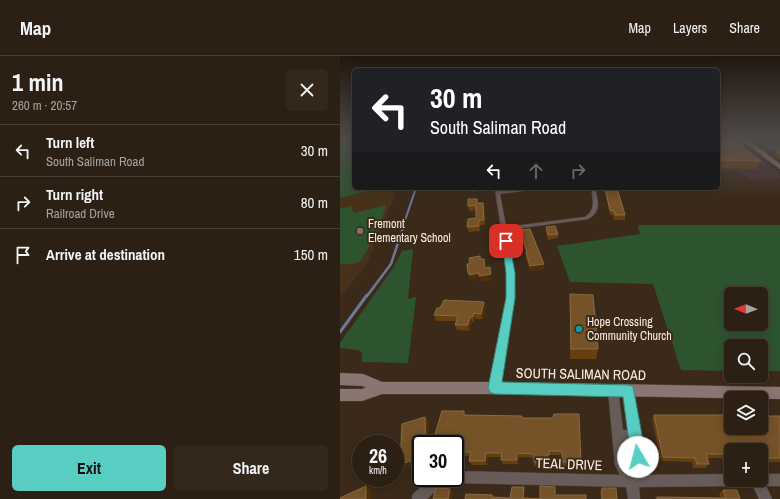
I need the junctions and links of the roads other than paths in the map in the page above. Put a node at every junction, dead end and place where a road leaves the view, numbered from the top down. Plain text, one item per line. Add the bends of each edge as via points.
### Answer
1 (771, 159) edge
2 (780, 166) edge
3 (497, 190) edge
4 (593, 190) edge
5 (504, 229) junction
6 (340, 380) edge
7 (382, 388) junction
8 (494, 388) junction
9 (613, 390) junction
10 (628, 391) junction
11 (780, 393) edge
12 (340, 395) edge
13 (618, 436) junction
14 (635, 436) junction
15 (464, 476) edge
16 (724, 480) edge
17 (768, 480) edge
18 (780, 480) edge
19 (632, 481) junction
20 (431, 487) edge
21 (760, 487) edge
22 (419, 498) edge
23 (634, 499) edge
24 (766, 499) edge

1 - 2 main road
3 - 5 street
4 - 5 street via 596,212 592,216
5 - 8 street via 511,273 511,298
6 - 7 main road, SOUTH SALIMAN ROAD via 363,380
7 - 8 main road, SOUTH SALIMAN ROAD
7 - 12 main road, SOUTH SALIMAN ROAD via 362,396
8 - 9 main road, SOUTH SALIMAN ROAD
9 - 10 main road, SOUTH SALIMAN ROAD
9 - 13 street
10 - 11 main road, SOUTH SALIMAN ROAD
10 - 14 street
13 - 14 street
13 - 19 street via 621,465
14 - 19 street via 639,467
15 - 19 street, TEAL DRIVE
16 - 19 street, TEAL DRIVE
17 - 18 street
19 - 23 street
20 - 22 street
21 - 24 street

